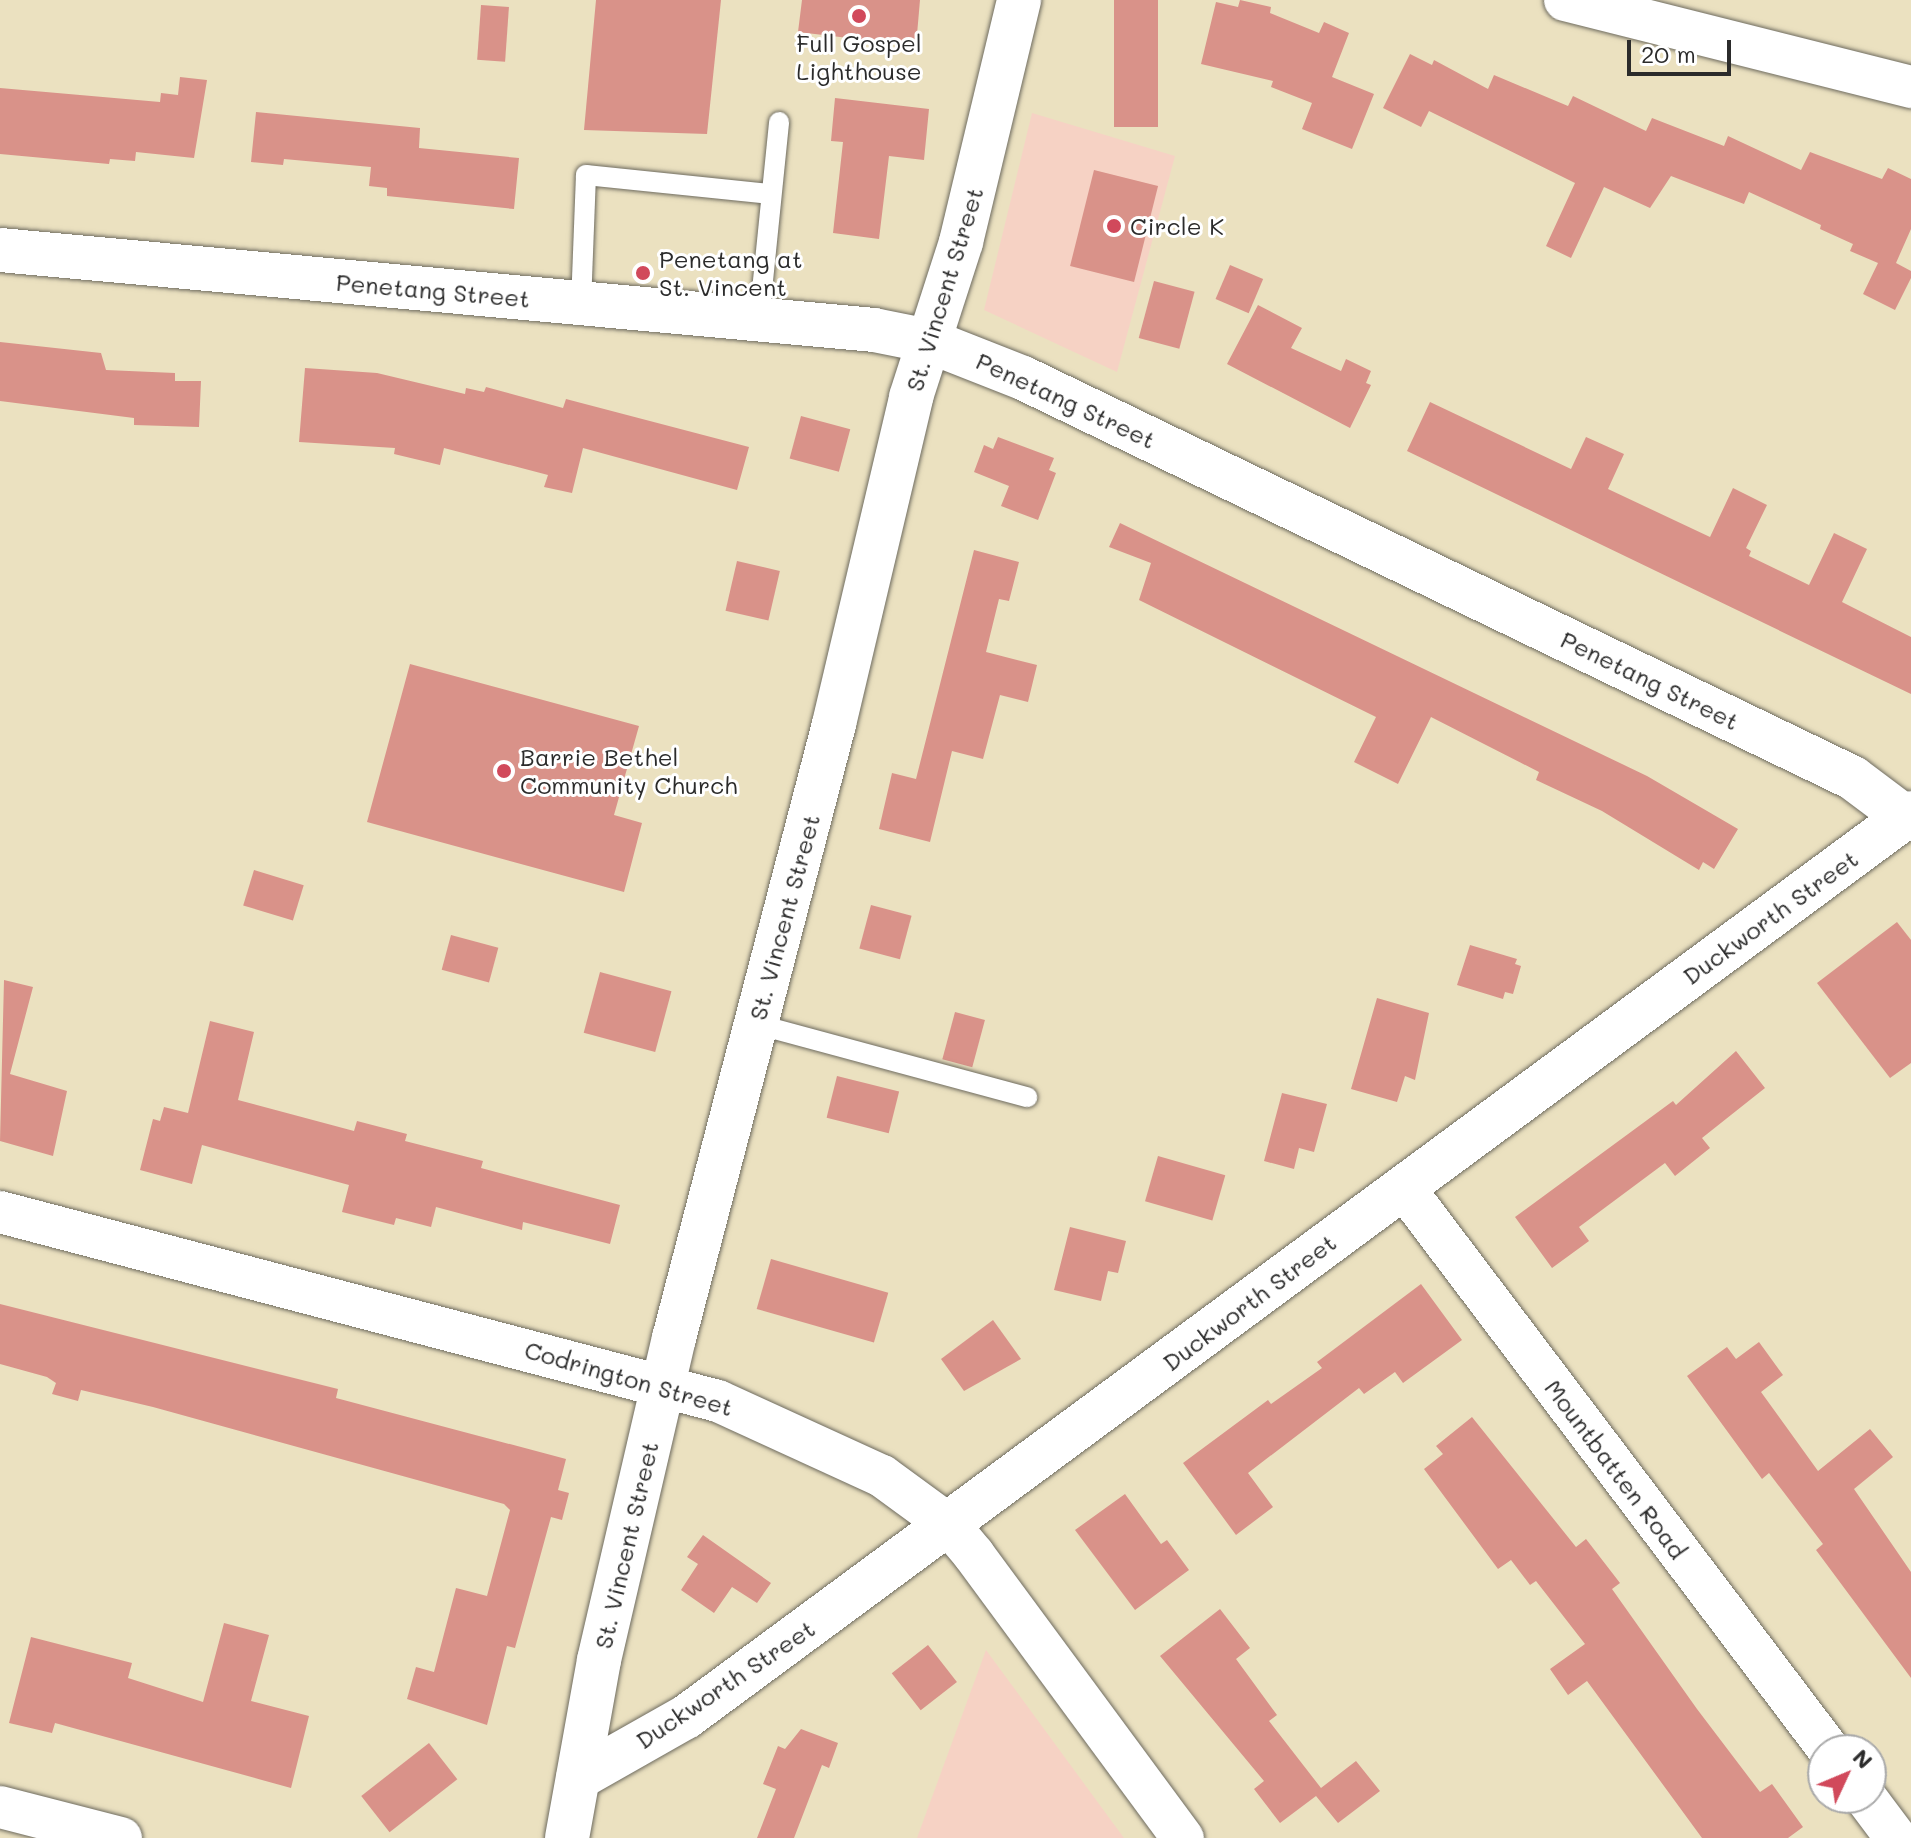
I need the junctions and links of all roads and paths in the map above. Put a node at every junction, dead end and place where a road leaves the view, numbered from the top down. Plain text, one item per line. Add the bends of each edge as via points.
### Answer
1 (1019, 0) edge
2 (1565, 0) edge
3 (1911, 87) edge
4 (779, 122) dead end
5 (771, 194) junction
6 (0, 250) edge
7 (581, 305) junction
8 (759, 320) junction
9 (929, 341) junction
10 (1909, 817) edge
11 (756, 1024) junction
12 (1027, 1097) dead end
13 (1404, 1188) junction
14 (0, 1212) edge
15 (664, 1385) junction
16 (949, 1525) junction
17 (1817, 1734) edge
18 (578, 1778) junction
19 (0, 1807) edge
20 (1878, 1814) edge
21 (121, 1838) edge
22 (567, 1838) edge
23 (1183, 1838) edge
24 (1896, 1838) edge

1 - 9 main road, St. Vincent Street via 987,144
2 - 3 street
4 - 5 lane
5 - 7 lane via 586,175
5 - 8 lane
6 - 7 main road, Penetang Street
7 - 8 main road, Penetang Street
8 - 9 main road, Penetang Street
9 - 10 main road, Penetang Street via 1023,378 1853,778
9 - 11 main road, St. Vincent Street
10 - 13 main road, Duckworth Street
11 - 12 lane
11 - 15 main road, St. Vincent Street
13 - 16 main road, Duckworth Street
13 - 17 street, Mountbatten Road
14 - 15 street, Codrington Street
15 - 16 street, Codrington Street via 806,1438 904,1488
15 - 18 main road, St. Vincent Street via 599,1660
16 - 18 main road, Duckworth Street via 686,1717
16 - 23 street, Codrington Street
18 - 22 main road, St. Vincent Street
19 - 21 street
20 - 24 street

